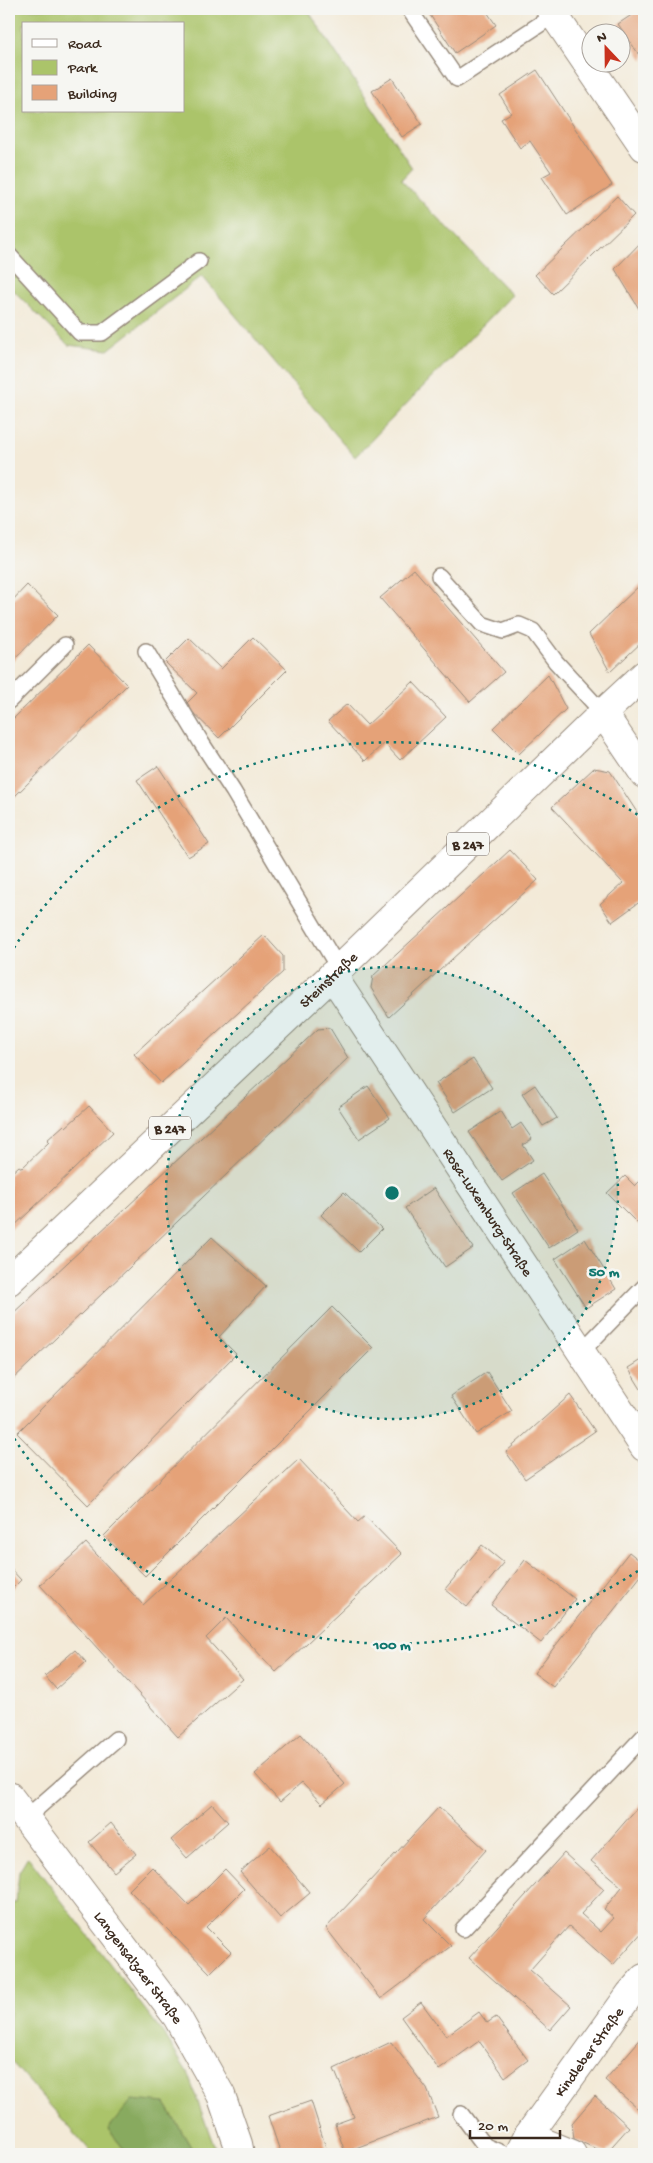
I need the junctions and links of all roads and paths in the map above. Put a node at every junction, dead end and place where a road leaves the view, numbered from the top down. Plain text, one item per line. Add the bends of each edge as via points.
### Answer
1 (409, 9) edge
2 (552, 12) edge
3 (644, 147) edge
4 (9, 255) edge
5 (199, 262) dead end
6 (439, 576) dead end
7 (65, 645) dead end
8 (146, 651) dead end
9 (644, 675) edge
10 (9, 701) edge
11 (604, 713) junction
12 (644, 774) edge
13 (336, 972) junction
14 (9, 1281) edge
15 (644, 1287) edge
16 (581, 1352) junction
17 (644, 1447) edge
18 (644, 1736) edge
19 (116, 1739) dead end
20 (9, 1796) edge
21 (26, 1818) junction
22 (463, 1929) dead end
23 (644, 1978) edge
24 (461, 2114) dead end
25 (523, 2145) edge
26 (240, 2154) edge
27 (504, 2154) edge
28 (572, 2154) edge

1 - 2 lane via 457,79
2 - 3 street
4 - 5 lane via 80,333 102,334
6 - 11 lane via 482,624 503,631 519,625 533,631 556,662
7 - 10 lane
8 - 13 lane via 233,791
9 - 11 street, Steinstraße
11 - 12 street
11 - 13 street, Steinstraße / B 247
13 - 14 street, Steinstraße / B 247
13 - 16 street, Rosa-Luxemburg-Straße
15 - 16 lane
16 - 17 street, Rosa-Luxemburg-Straße
18 - 22 lane
19 - 21 lane
20 - 21 street, Langensalzaer Straße
21 - 26 street, Langensalzaer Straße via 177,2017 222,2095
23 - 25 street, Kindleber Straße
24 - 27 lane via 485,2146
25 - 28 street

